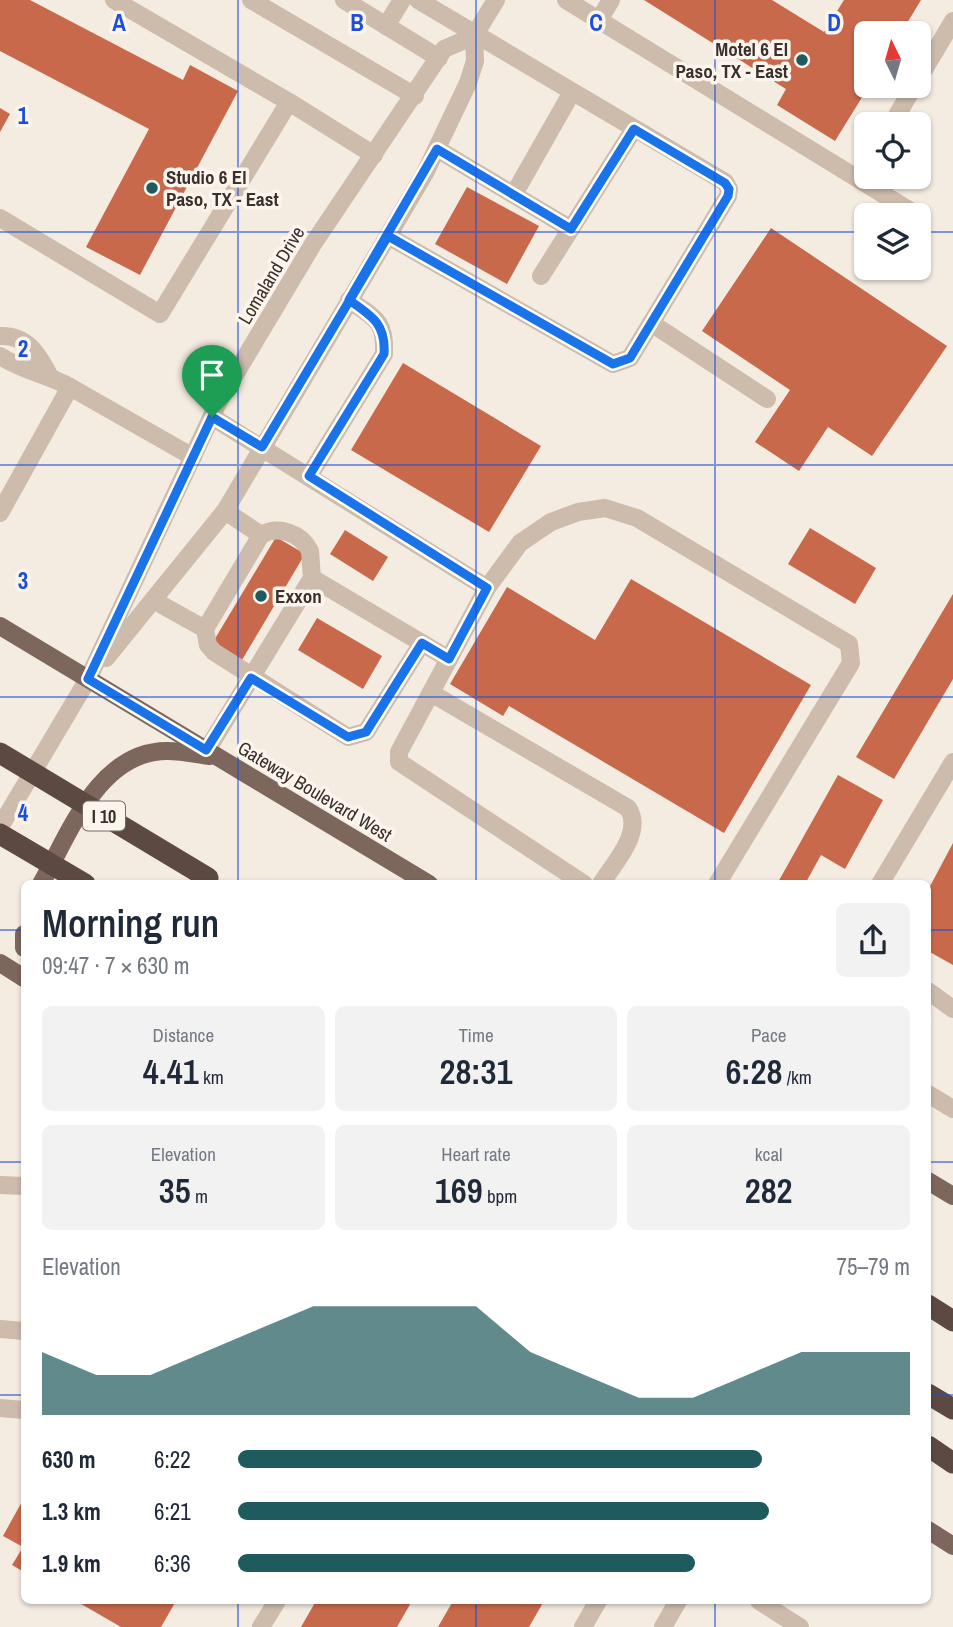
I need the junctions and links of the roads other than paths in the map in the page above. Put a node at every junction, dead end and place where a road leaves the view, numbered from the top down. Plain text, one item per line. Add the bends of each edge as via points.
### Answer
1 (114, 0) edge
2 (251, 0) edge
3 (344, 0) edge
4 (402, 0) edge
5 (418, 0) edge
6 (496, 0) edge
7 (566, 0) edge
8 (611, 0) edge
9 (599, 20) junction
10 (953, 21) edge
11 (386, 26) junction
12 (474, 36) junction
13 (439, 58) junction
14 (931, 58) edge
15 (572, 93) junction
16 (415, 96) junction
17 (289, 102) junction
18 (634, 129) junction
19 (437, 149) junction
20 (374, 155) junction
21 (854, 168) edge
22 (883, 189) edge
23 (514, 194) junction
24 (902, 203) edge
25 (0, 218) edge
26 (571, 229) junction
27 (388, 236) junction
28 (541, 276) dead end
29 (349, 300) junction
30 (651, 323) junction
31 (0, 336) edge
32 (0, 356) edge
33 (49, 376) junction
34 (70, 387) junction
35 (767, 399) dead end
36 (212, 417) junction
37 (262, 447) junction
38 (193, 457) junction
39 (309, 476) junction
40 (225, 510) junction
41 (0, 513) edge
42 (261, 535) junction
43 (312, 578) junction
44 (487, 588) junction
45 (153, 600) junction
46 (0, 626) edge
47 (205, 629) junction
48 (422, 643) junction
49 (449, 659) junction
50 (251, 678) junction
51 (88, 679) junction
52 (431, 693) junction
53 (0, 753) edge
54 (212, 754) junction
55 (953, 762) edge
56 (0, 827) edge
57 (0, 834) edge
58 (43, 880) edge
59 (78, 880) edge
60 (210, 880) edge
61 (422, 880) edge
62 (578, 880) edge
63 (603, 880) edge
64 (719, 880) edge
65 (882, 880) edge
66 (0, 963) edge
67 (21, 976) edge
68 (931, 993) edge
69 (953, 1009) edge
70 (931, 1096) edge
71 (953, 1109) edge
72 (931, 1183) edge
73 (0, 1185) edge
74 (21, 1186) edge
75 (953, 1196) edge
76 (931, 1307) edge
77 (953, 1321) edge
78 (0, 1329) edge
79 (21, 1331) edge
80 (931, 1396) edge
81 (0, 1408) edge
82 (953, 1409) edge
83 (21, 1410) edge
84 (931, 1448) edge
85 (953, 1463) edge
86 (931, 1532) edge
87 (953, 1546) edge
88 (274, 1604) edge
89 (596, 1604) edge
90 (676, 1604) edge
91 (764, 1604) edge
92 (261, 1627) edge
93 (583, 1627) edge
94 (663, 1627) edge
95 (800, 1627) edge

1 - 17 street
2 - 16 street
3 - 11 street
4 - 11 street
5 - 12 street
6 - 12 street, Lomaland Drive
7 - 9 street
8 - 9 street
9 - 21 street
10 - 14 street
11 - 13 street
12 - 13 street, Lomaland Drive via 444,49
12 - 15 street
12 - 19 street, Lomaland Drive via 475,61 468,83
13 - 16 street, Lomaland Drive
15 - 18 street
15 - 23 street
16 - 20 street, Lomaland Drive
17 - 20 street
17 - 25 street via 160,314
18 - 26 street
18 - 30 street via 729,189
19 - 23 street
19 - 27 street, Lomaland Drive
20 - 36 street, Lomaland Drive via 313,244
22 - 24 street
23 - 26 street
26 - 28 street
27 - 29 street, Lomaland Drive
27 - 30 street via 613,364 630,358
29 - 37 street, Lomaland Drive
29 - 39 street via 380,322 384,354
30 - 35 street
31 - 33 street via 13,335 36,350
32 - 33 street via 21,370
33 - 34 street
34 - 38 street
34 - 41 street
36 - 37 street
36 - 38 street, Lomaland Drive
37 - 39 street
37 - 40 street, Lomaland Drive
38 - 51 street, Lomaland Drive
39 - 44 street
40 - 42 street
40 - 45 street, Lomaland Drive
42 - 43 street via 280,529 307,545
42 - 47 street
43 - 48 street
43 - 50 street
44 - 49 street
44 - 64 street via 520,543 551,522 605,508 637,518 849,644 851,663
45 - 47 street
45 - 51 street, Lomaland Drive
46 - 51 main road, Gateway Boulevard West
47 - 50 street via 214,652
48 - 49 street
48 - 50 street via 366,732 354,737
49 - 52 street
50 - 54 street
51 - 54 main road, Gateway Boulevard West
51 - 56 street, Lomaland Drive
52 - 62 street via 399,752 399,762
52 - 63 street via 628,808 633,832
53 - 60 highway, I 10, bridge
54 - 58 main road via 165,751 126,762 94,788
54 - 61 main road, Gateway Boulevard West
55 - 65 street
57 - 59 highway, bridge
66 - 67 main road
68 - 69 street
70 - 71 street
72 - 75 main road
73 - 74 street
76 - 77 highway
78 - 79 street
80 - 82 highway
81 - 83 street
84 - 85 highway
86 - 87 main road
88 - 92 street
89 - 93 street
90 - 94 street
91 - 95 street

